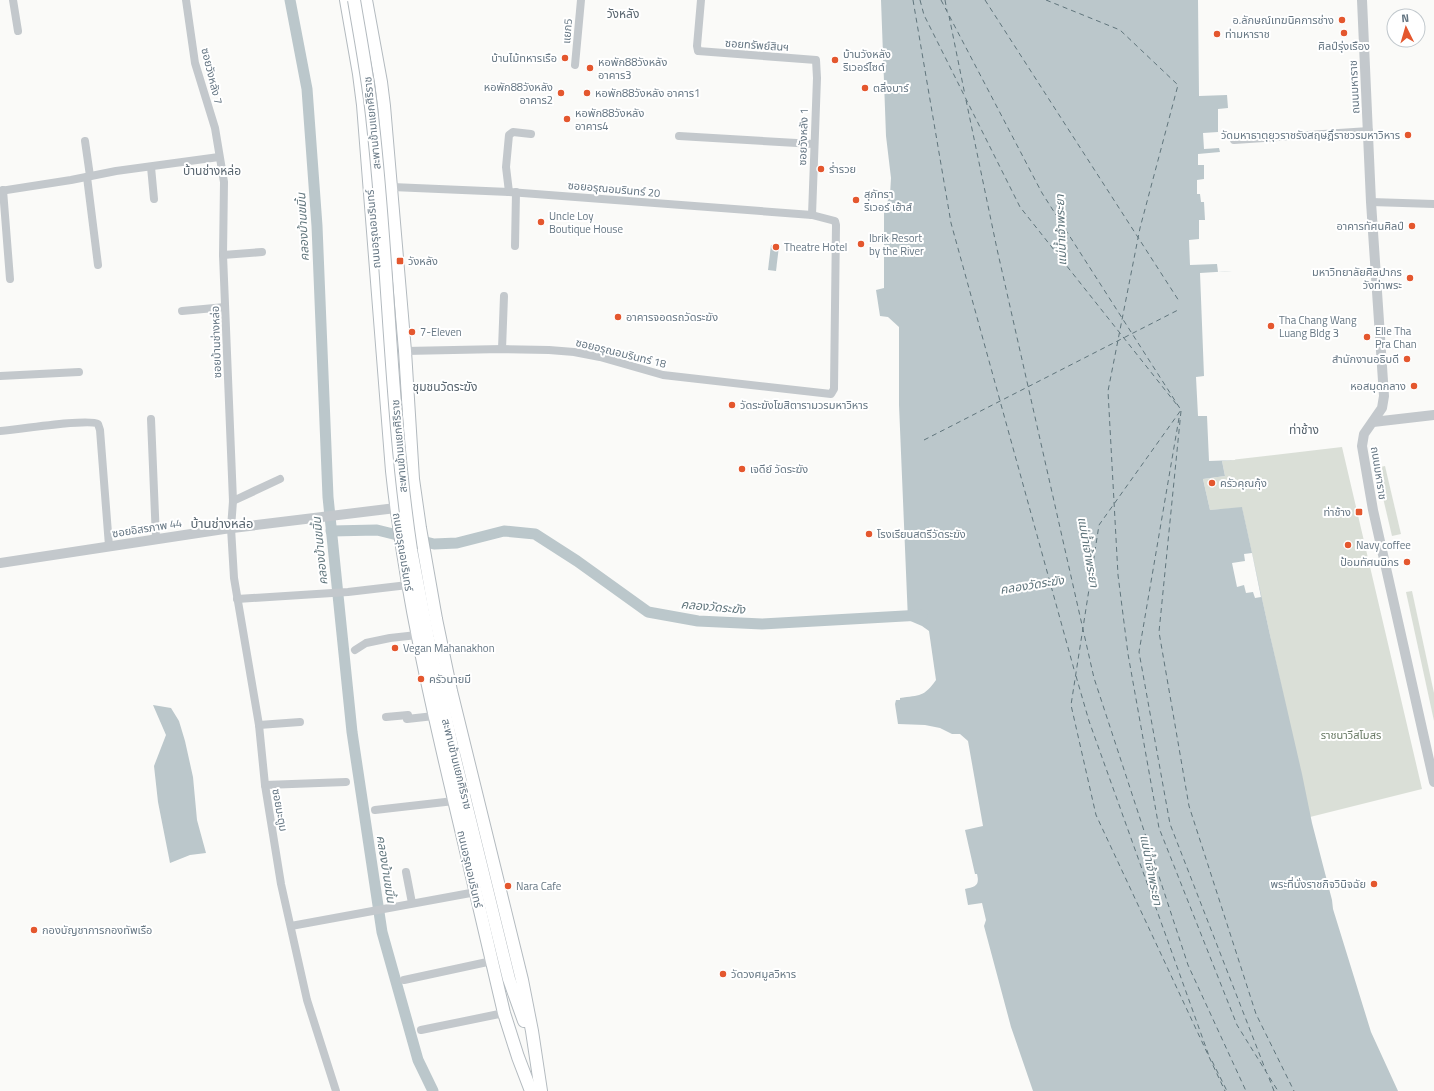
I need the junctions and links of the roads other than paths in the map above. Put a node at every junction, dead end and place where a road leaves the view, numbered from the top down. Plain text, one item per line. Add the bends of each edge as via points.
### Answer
1 (13, 0) edge
2 (186, 0) edge
3 (346, 0) edge
4 (354, 0) edge
5 (366, 0) edge
6 (581, 0) edge
7 (701, 0) edge
8 (1362, 0) edge
9 (18, 31) dead end
10 (816, 60) joint
11 (576, 65) dead end
12 (1369, 131) junction
13 (531, 134) dead end
14 (679, 136) dead end
15 (1234, 140) dead end
16 (85, 141) dead end
17 (814, 144) junction
18 (219, 157) junction
19 (151, 167) junction
20 (89, 176) junction
21 (392, 187) junction
22 (2, 191) edge
23 (513, 192) junction
24 (154, 199) dead end
25 (1371, 202) junction
26 (1434, 204) edge
27 (812, 215) junction
28 (515, 246) dead end
29 (262, 252) dead end
30 (224, 255) junction
31 (98, 266) dead end
32 (10, 279) dead end
33 (504, 296) dead end
34 (225, 307) junction
35 (182, 311) dead end
36 (502, 349) junction
37 (382, 351) junction
38 (405, 351) junction
39 (79, 372) dead end
40 (0, 376) edge
41 (831, 394) joint
42 (1434, 415) edge
43 (150, 419) dead end
44 (1373, 422) junction
45 (0, 432) edge
46 (280, 479) dead end
47 (232, 500) junction
48 (417, 506) junction
49 (396, 508) junction
50 (231, 528) junction
51 (156, 539) junction
52 (109, 546) junction
53 (0, 563) edge
54 (408, 585) junction
55 (237, 599) junction
56 (417, 635) junction
57 (355, 650) dead end
58 (434, 716) junction
59 (386, 717) dead end
60 (300, 722) dead end
61 (259, 726) junction
62 (346, 782) dead end
63 (1434, 782) edge
64 (264, 785) junction
65 (454, 801) junction
66 (375, 810) dead end
67 (406, 872) dead end
68 (476, 892) junction
69 (412, 903) junction
70 (291, 926) junction
71 (492, 961) junction
72 (509, 979) junction
73 (404, 980) dead end
74 (504, 1013) junction
75 (422, 1030) dead end
76 (536, 1053) junction
77 (518, 1057) junction
78 (336, 1091) edge
79 (531, 1091) edge
80 (542, 1091) edge

1 - 9 street
2 - 18 street, ซอยวังหลัง 7 via 195,63 214,128
3 - 37 main road, ถนนอรุณอมรินทร์ via 362,97
4 - 72 main road, สะพานข้ามแยกศิริราช, bridge via 373,125 402,486 417,584 454,755
5 - 21 main road, ถนนอรุณอมรินทร์ via 381,82
6 - 11 street, แยก5
7 - 10 street, ซอยทรัพย์สินฯ via 698,51
8 - 12 street, ถนนมหาราช
10 - 17 street, ซอยวังหลัง 1
12 - 15 street
12 - 25 street, ถนนมหาราช
13 - 23 street via 513,132 509,135 506,167
14 - 17 street
16 - 20 street
17 - 27 street, ซอยวังหลัง 1
18 - 19 street
18 - 30 street, ซอยบ้านช่างหล่อ via 224,182
19 - 20 street
19 - 24 street
20 - 22 street
20 - 31 street
21 - 23 street, ซอยอรุณอมรินทร์ 20
21 - 38 main road, ถนนอรุณอมรินทร์
22 - 32 street
23 - 27 street, ซอยอรุณอมรินทร์ 20
23 - 28 street
25 - 26 street
25 - 44 street, ถนนมหาราช via 1384,396 1382,408
27 - 41 street, ซอยอรุณอมรินทร์ 20 via 835,220 836,225 834,389
29 - 30 street
30 - 34 street, ซอยบ้านช่างหล่อ
33 - 36 street
34 - 35 street
34 - 47 street, ซอยบ้านช่างหล่อ
36 - 38 street, ซอยอรุณอมรินทร์ 18
36 - 41 street, ซอยอรุณอมรินทร์ 18 via 574,352 663,375
37 - 38 main road
37 - 49 main road, ถนนอรุณอมรินทร์
38 - 48 main road, ถนนอรุณอมรินทร์
39 - 40 street
42 - 44 street
43 - 51 street
44 - 63 street, ถนนมหาราช via 1362,440 1364,457 1373,510
45 - 52 street via 80,422 98,424
46 - 47 street
47 - 50 street, ซอยบ้านช่างหล่อ
48 - 49 street, ซอยอิสรภาพ 44
48 - 76 main road, ถนนอรุณอมรินทร์ via 451,691 512,936
49 - 50 street, ซอยอิสรภาพ 44
49 - 54 main road, ถนนอรุณอมรินทร์
50 - 51 street, ซอยอิสรภาพ 44
50 - 55 street, ซอยมะตูม
51 - 52 street, ซอยอิสรภาพ 44
52 - 53 street, ซอยอิสรภาพ 44
54 - 55 street via 332,594
54 - 56 main road, ถนนอรุณอมรินทร์
55 - 61 street, ซอยมะตูม
56 - 57 street via 366,643
56 - 58 main road, ถนนอรุณอมรินทร์
58 - 59 street via 407,719 408,715
58 - 65 main road, ถนนอรุณอมรินทร์
60 - 61 street
61 - 64 street, ซอยมะตูม
62 - 64 street
64 - 70 street, ซอยมะตูม
65 - 66 street
65 - 68 main road, ถนนอรุณอมรินทร์
67 - 69 street
68 - 69 street
68 - 71 main road, ถนนอรุณอมรินทร์
69 - 70 street
70 - 78 street, ซอยมะตูม via 307,1000
71 - 73 street
71 - 74 main road, ถนนอรุณอมรินทร์
72 - 76 main road, สะพานข้ามแยกศิริราช
72 - 77 main road, สะพานข้ามแยกศิริราช
74 - 75 street
74 - 77 main road, ถนนอรุณอมรินทร์
76 - 80 main road, ถนนอรุณอมรินทร์
77 - 79 main road, ถนนอรุณอมรินทร์

